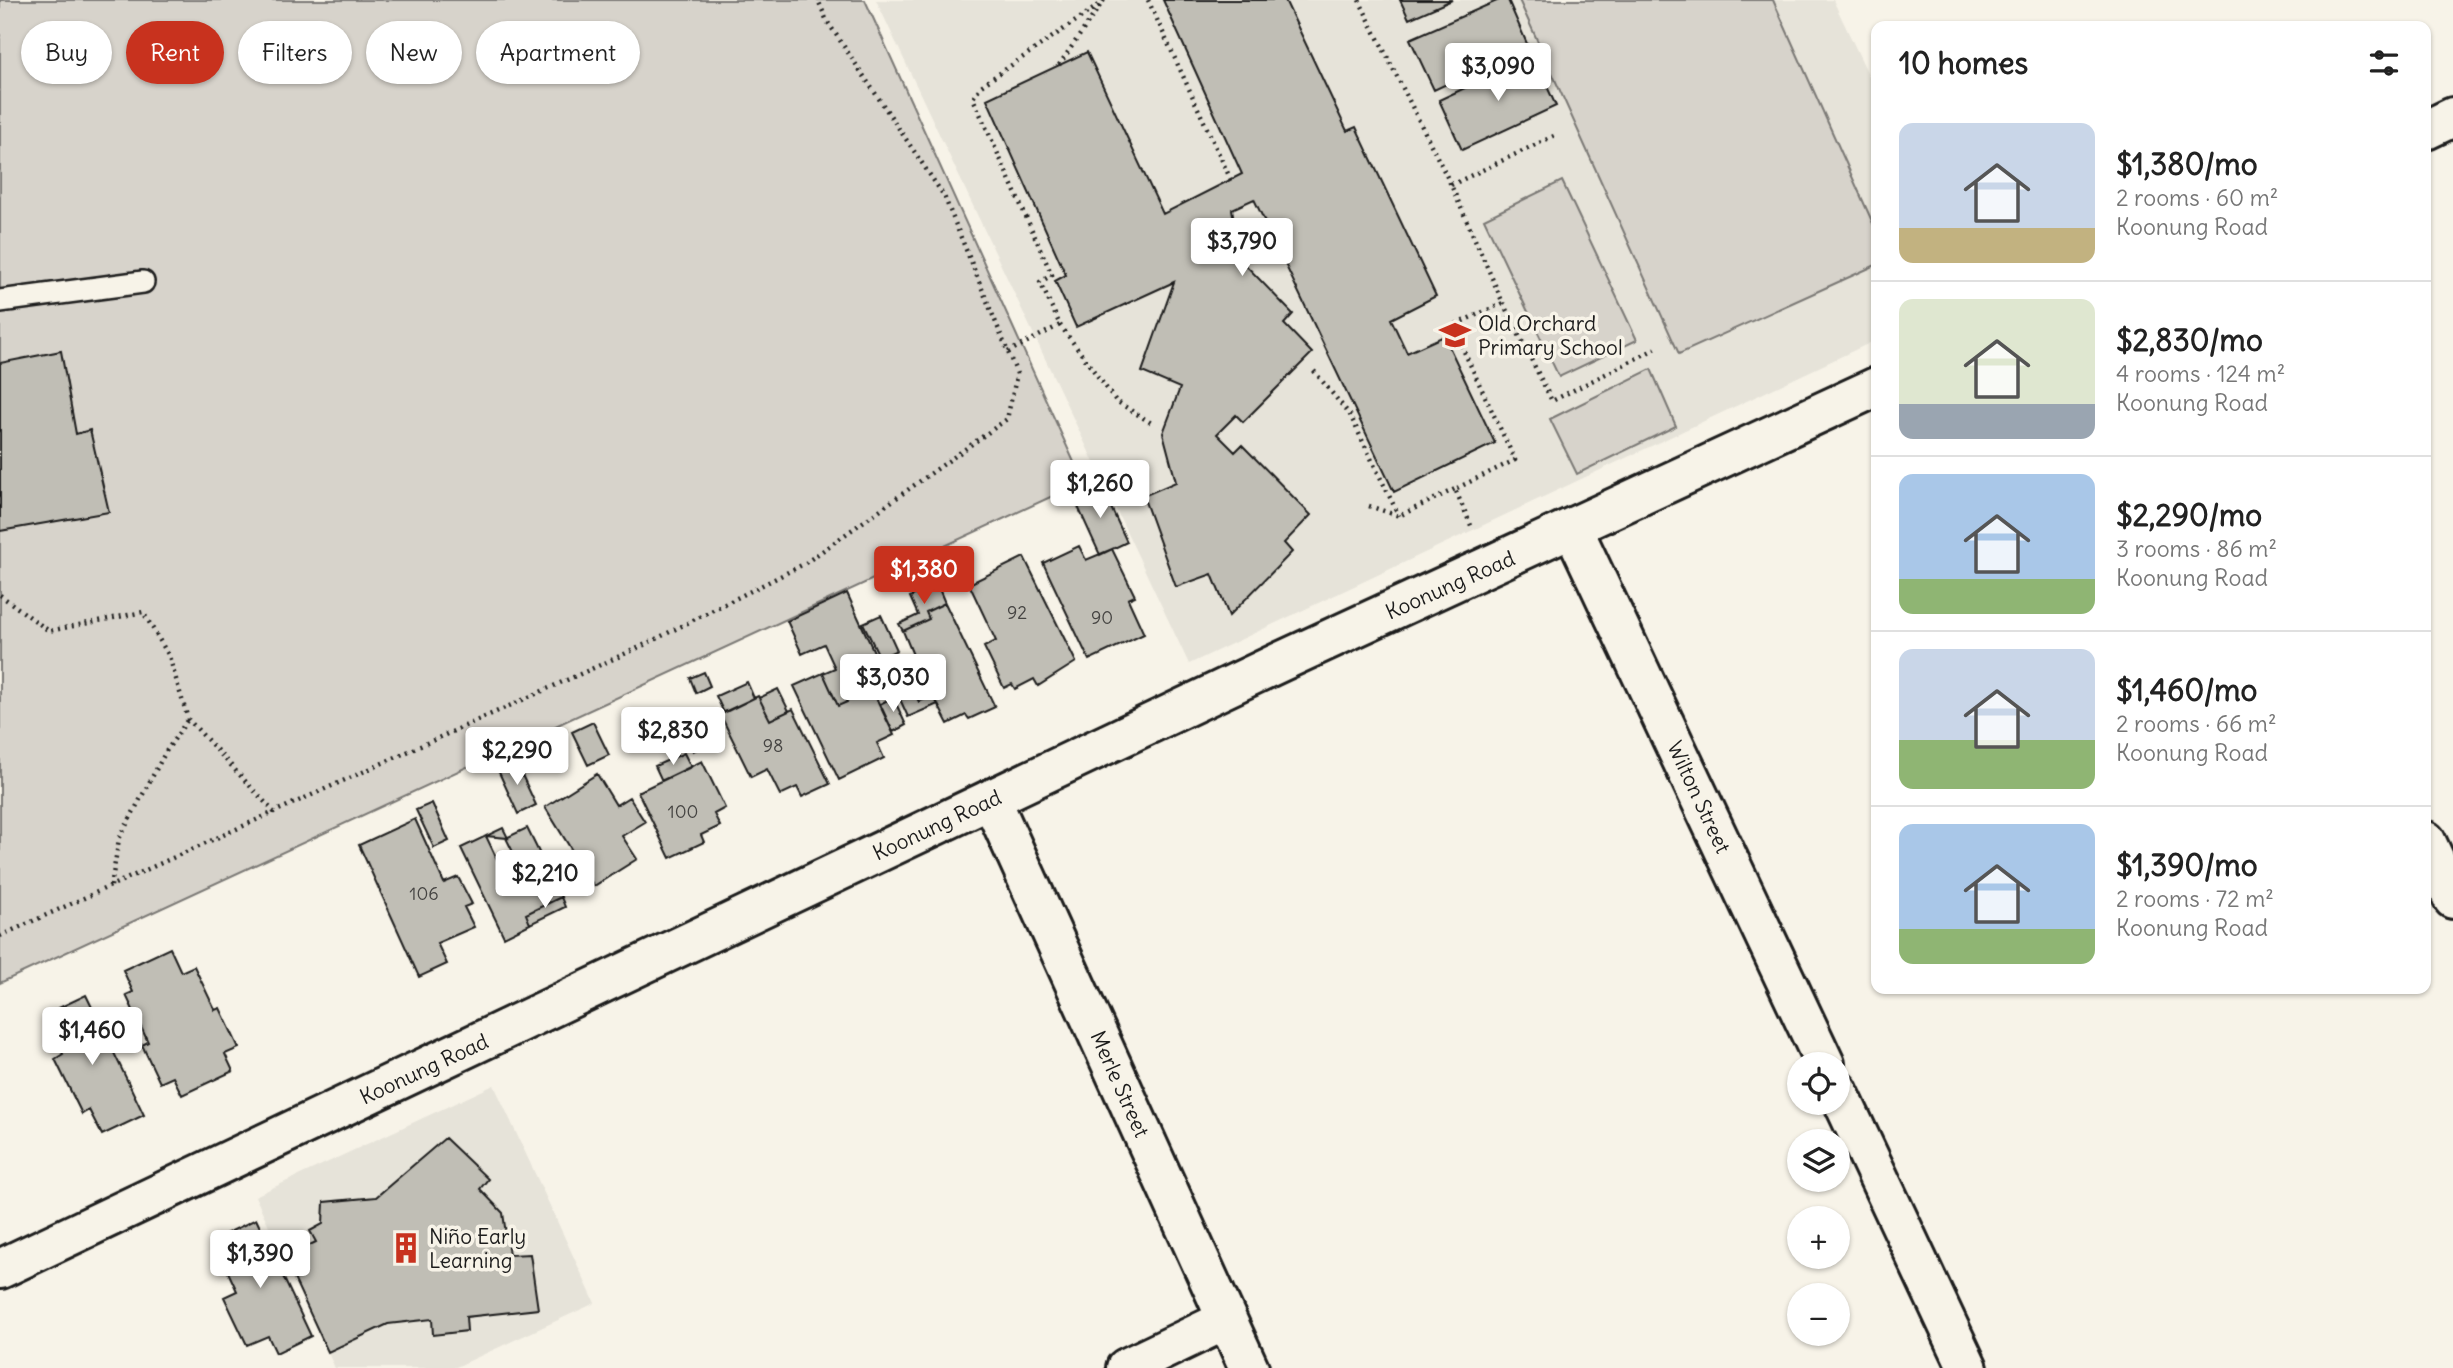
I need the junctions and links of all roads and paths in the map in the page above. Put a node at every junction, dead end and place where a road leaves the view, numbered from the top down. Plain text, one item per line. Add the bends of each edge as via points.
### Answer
1 (818, 0) edge
2 (1148, 0) edge
3 (1359, 0) edge
4 (1103, 1) edge
5 (1059, 65) dead end
6 (2453, 117) edge
7 (2431, 128) edge
8 (1558, 134) dead end
9 (1231, 180) dead end
10 (1451, 185) junction
11 (143, 282) dead end
12 (0, 301) edge
13 (1503, 303) junction
14 (1060, 325) junction
15 (1657, 348) dead end
16 (1008, 352) junction
17 (1314, 370) dead end
18 (1871, 389) edge
19 (1153, 424) dead end
20 (1455, 489) junction
21 (1369, 506) dead end
22 (1399, 516) junction
23 (1573, 529) junction
24 (1473, 530) dead end
25 (0, 595) edge
26 (188, 719) junction
27 (991, 799) junction
28 (274, 812) junction
29 (2431, 852) edge
30 (111, 886) junction
31 (2453, 900) edge
32 (0, 936) edge
33 (1819, 1052) edge
34 (1849, 1115) edge
35 (0, 1269) edge
36 (1226, 1321) junction
37 (1126, 1368) edge
38 (1249, 1368) edge
39 (1968, 1368) edge

1 - 16 path via 827,21 944,196
2 - 9 path
3 - 10 path
4 - 5 path
4 - 14 path via 981,86 973,98 1052,275 1040,282
6 - 7 street
8 - 10 path
10 - 13 path
11 - 12 lane
13 - 15 path via 1552,401
13 - 20 path via 1452,326 1515,460
14 - 16 path
14 - 19 path via 1116,401
16 - 28 path via 1017,374 1007,419 804,564 640,648
17 - 22 path via 1350,415
18 - 23 street, Koonung Road
20 - 22 path
20 - 24 path
21 - 22 path
23 - 27 street, Koonung Road
23 - 33 street, Wilton Street
25 - 26 path via 49,631 144,612 169,656
26 - 28 path
26 - 30 path via 119,839
27 - 35 street, Koonung Road
27 - 36 street, Merle Street
28 - 30 path
29 - 31 street
30 - 32 path
34 - 39 street
36 - 37 street
36 - 38 street, Merle Street

